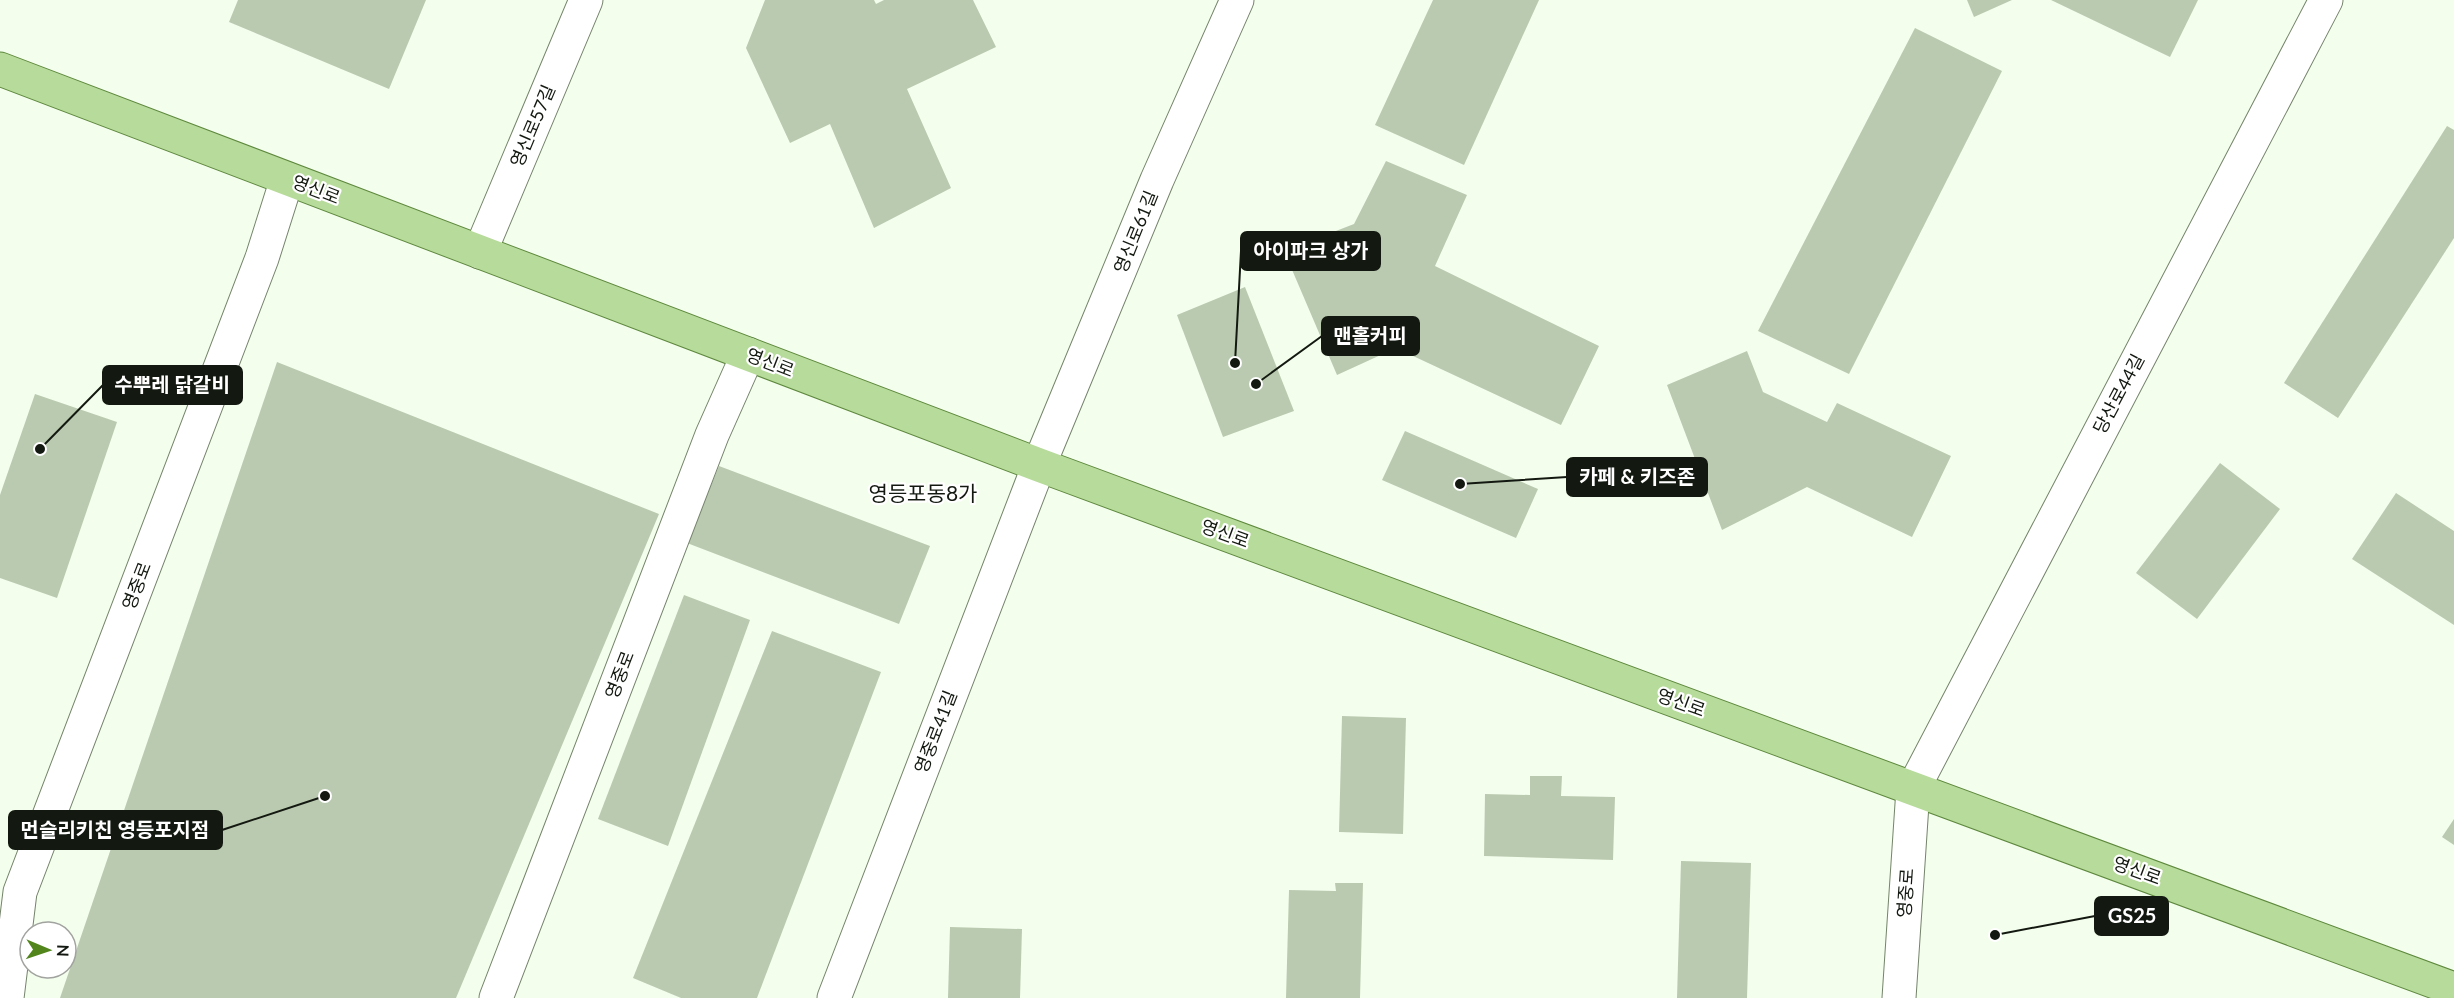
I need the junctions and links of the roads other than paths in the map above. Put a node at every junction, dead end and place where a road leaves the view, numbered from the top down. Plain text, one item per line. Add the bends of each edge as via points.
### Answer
1 (586, 0) edge
2 (1237, 0) edge
3 (2326, 0) edge
4 (0, 69) edge
5 (287, 179) junction
6 (480, 252) junction
7 (748, 354) junction
8 (1039, 465) junction
9 (1913, 789) junction
10 (2454, 989) edge
11 (7, 998) edge
12 (496, 998) edge
13 (834, 998) edge
14 (1899, 998) edge

1 - 6 street, 영신로57길
2 - 8 street, 영신로61길 via 1157,180
3 - 9 street, 당산로44길
4 - 5 main road, 영신로
5 - 6 main road, 영신로
5 - 11 street, 영중로 via 262,258 20,892
6 - 7 main road, 영신로
7 - 8 main road, 영신로
7 - 12 street, 영중로 via 712,435
8 - 9 main road, 영신로
8 - 13 street, 영중로41길
9 - 10 main road, 영신로
9 - 14 street, 영중로

